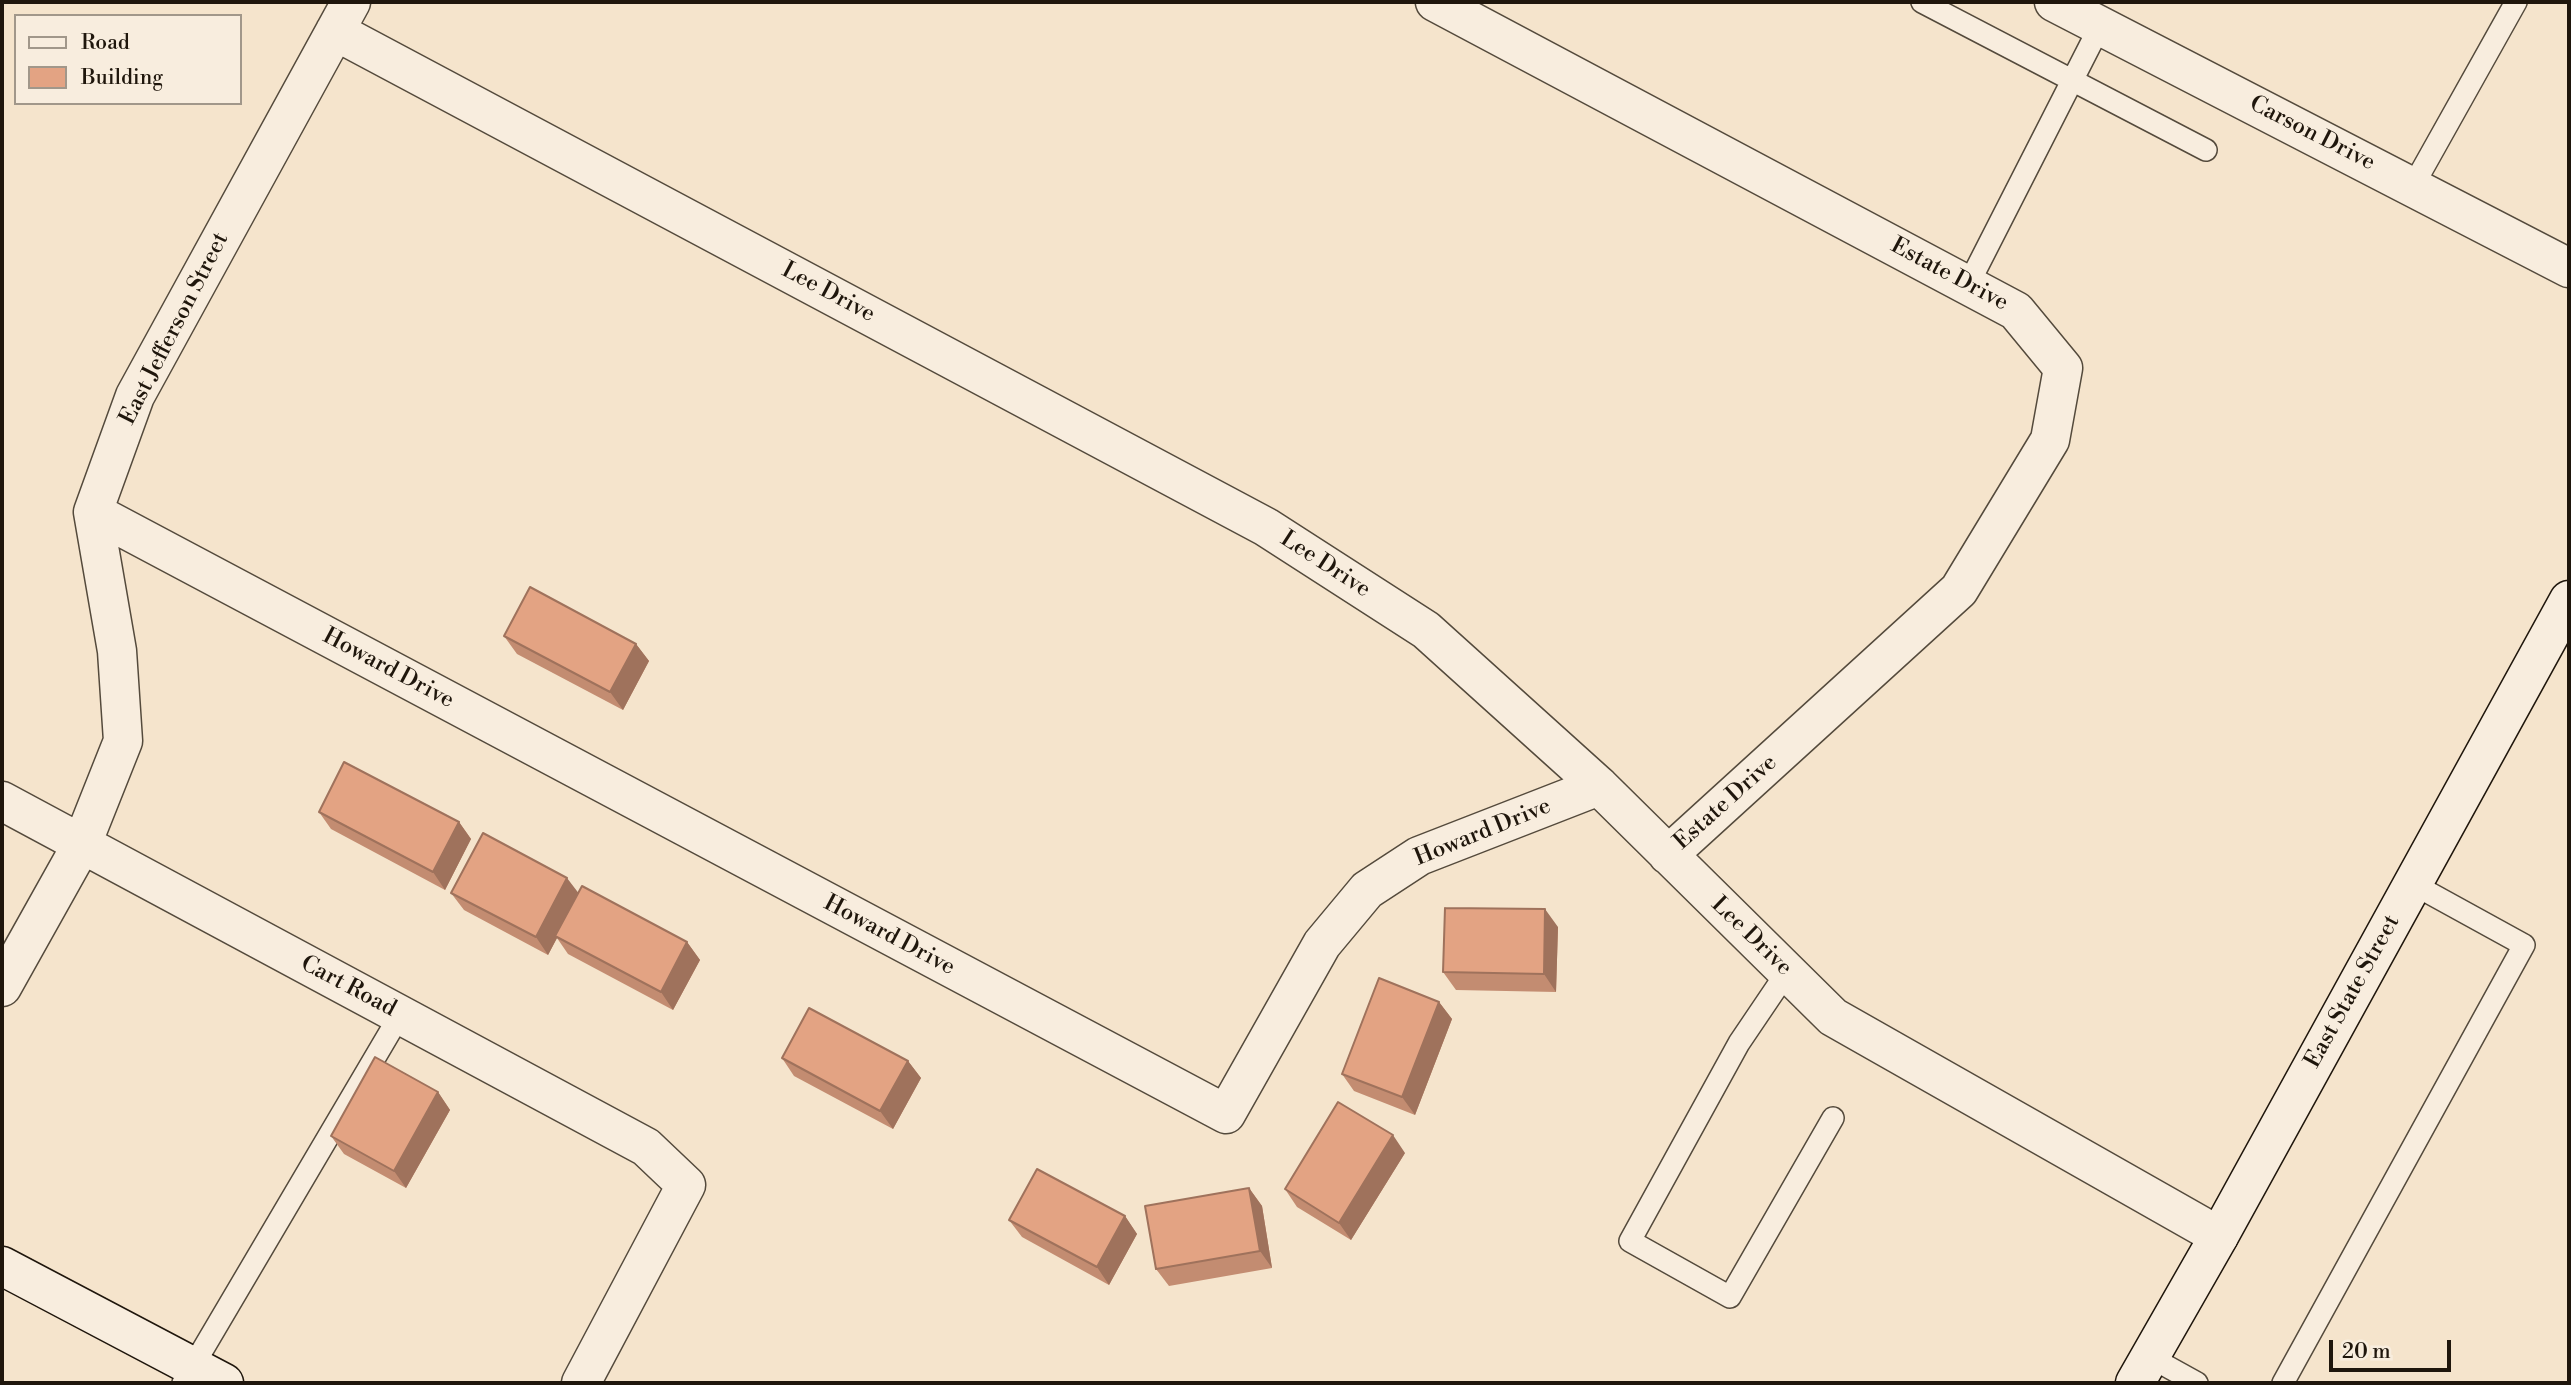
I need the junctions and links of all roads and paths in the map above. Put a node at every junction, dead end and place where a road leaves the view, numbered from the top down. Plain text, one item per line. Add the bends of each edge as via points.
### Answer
1 (1435, 2) edge
2 (1922, 2) edge
3 (2516, 2) edge
4 (2076, 10) edge
5 (343, 17) edge
6 (2071, 80) junction
7 (2206, 150) dead end
8 (2413, 186) junction
9 (2569, 268) edge
10 (1968, 285) junction
11 (93, 512) junction
12 (2569, 600) edge
13 (1599, 786) junction
14 (2, 801) edge
15 (82, 844) junction
16 (1668, 855) junction
17 (2413, 884) junction
18 (1787, 972) junction
19 (2, 987) edge
20 (400, 1015) junction
21 (1833, 1118) dead end
22 (2219, 1236) junction
23 (2, 1266) edge
24 (2142, 1370) edge
25 (200, 1378) edge
26 (581, 1383) edge
27 (2197, 1383) edge
28 (2283, 1383) edge

1 - 10 street, Estate Drive
2 - 6 lane
3 - 8 lane
4 - 6 lane
4 - 8 street, Carson Drive
5 - 11 street, East Jefferson Street via 135,396
5 - 13 street, Lee Drive via 1266,527 1426,630
6 - 7 lane
6 - 10 lane
8 - 9 street, Carson Drive
10 - 16 street, Estate Drive via 2016,311 2063,368 2050,440 1959,590
11 - 13 street, Howard Drive via 1226,1114 1322,944 1367,890 1419,856
11 - 15 street, East Jefferson Street via 117,651 123,741
12 - 17 street, East State Street
13 - 16 street, Lee Drive
14 - 15 street, Cart Road
15 - 19 street, East Jefferson Street
15 - 20 street, Cart Road
16 - 18 street, Lee Drive
17 - 22 street, East State Street
17 - 28 lane via 2524,945
18 - 21 lane via 1739,1043 1630,1241 1730,1297
18 - 22 street, Lee Drive via 1833,1017
20 - 25 lane
20 - 26 street, Cart Road via 646,1147 686,1185
22 - 24 street, East State Street
23 - 25 street
24 - 27 lane

